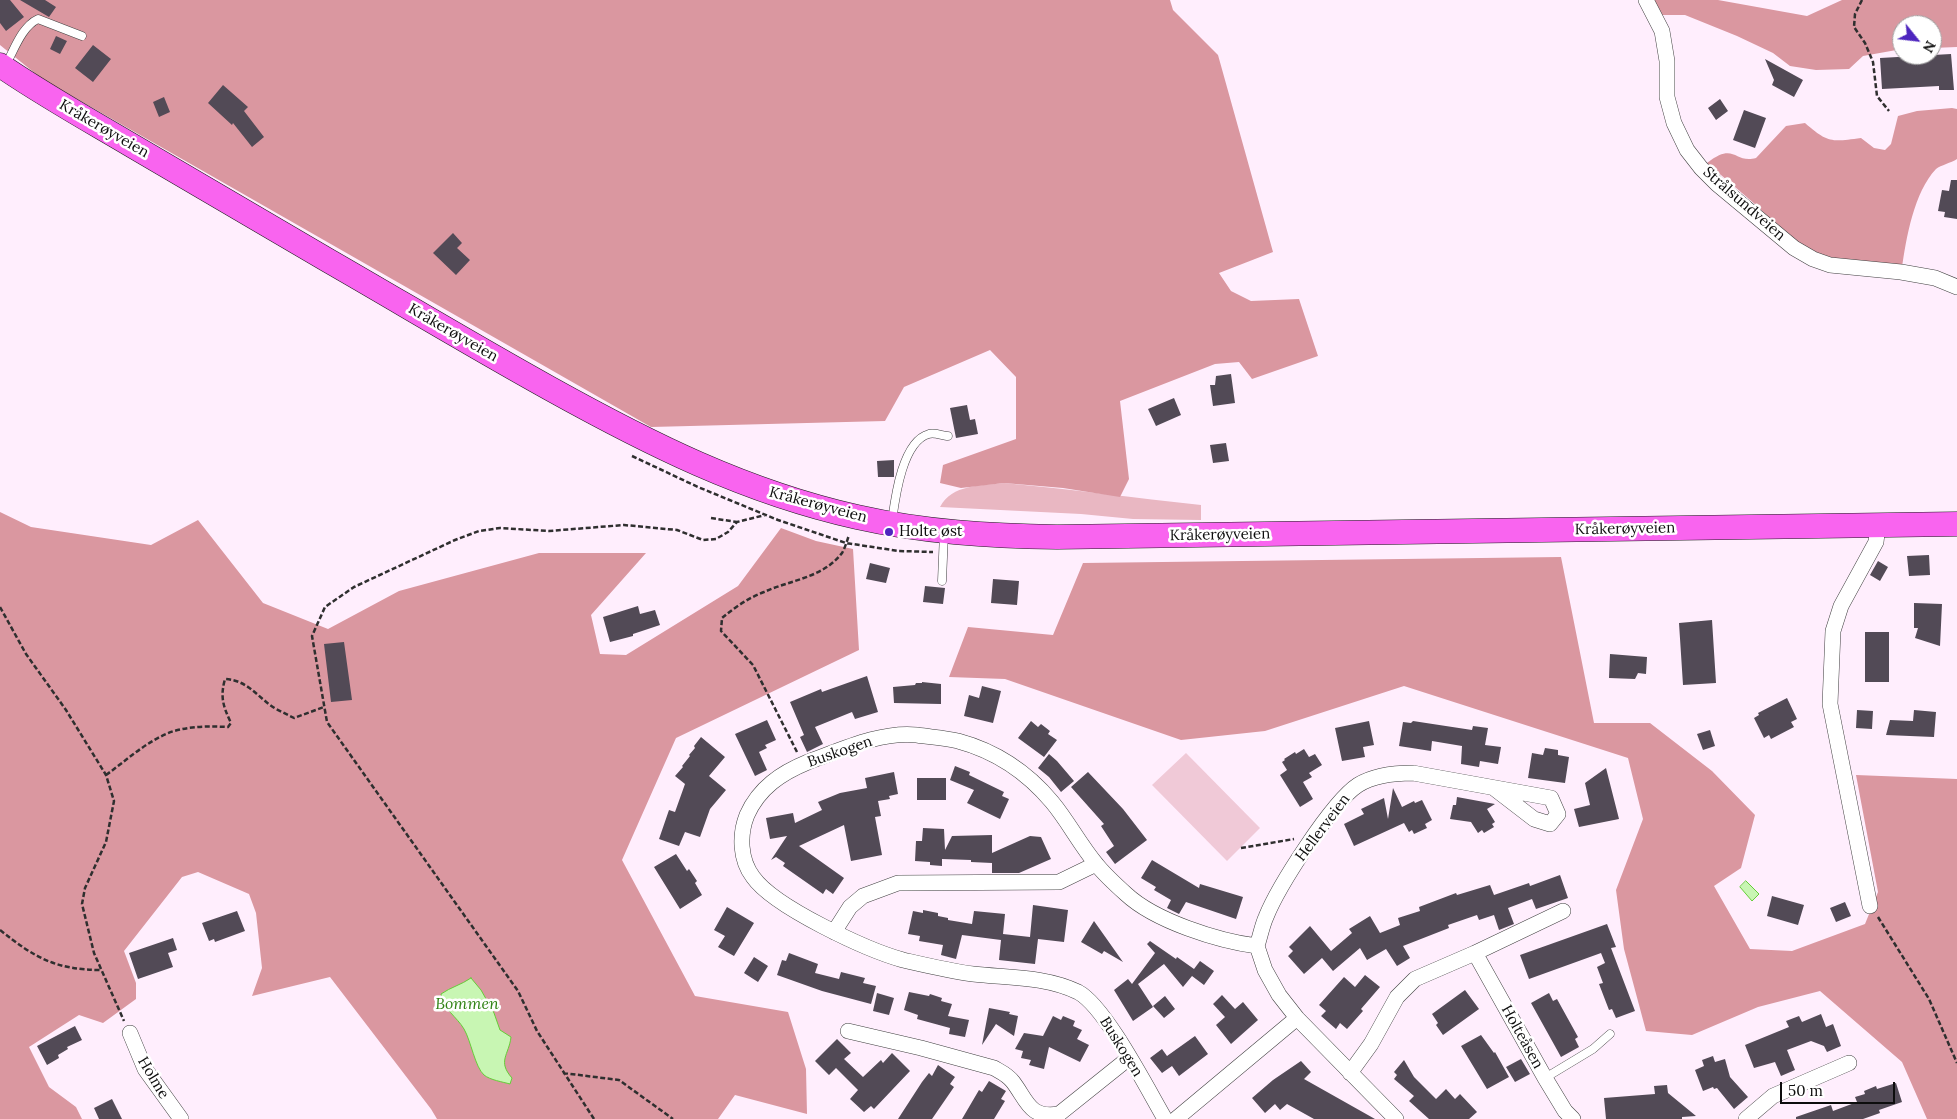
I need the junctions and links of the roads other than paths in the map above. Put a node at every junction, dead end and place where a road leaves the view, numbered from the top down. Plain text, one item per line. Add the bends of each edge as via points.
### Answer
1 (1646, 0) edge
2 (82, 36) dead end
3 (2, 66) edge
4 (1957, 287) edge
5 (948, 436) dead end
6 (892, 523) junction
7 (1957, 524) edge
8 (1878, 525) junction
9 (944, 531) junction
10 (942, 581) dead end
11 (1495, 789) dead end
12 (1096, 864) junction
13 (1870, 906) road end
14 (1563, 911) dead end
15 (834, 932) junction
16 (1257, 946) junction
17 (1475, 953) junction
18 (1297, 1018) junction
19 (848, 1031) dead end
20 (130, 1033) road end
21 (1610, 1034) dead end
22 (1129, 1058) junction
23 (1849, 1063) dead end
24 (1350, 1073) junction
25 (1544, 1078) junction
26 (181, 1119) edge
27 (1165, 1119) edge
28 (1176, 1119) edge
29 (1396, 1119) edge
30 (1573, 1119) edge
31 (1746, 1119) edge

1 - 4 street, Strålsundveien via 1662,31 1667,60 1667,97 1674,123 1687,150 1717,184 1794,248 1813,259 1830,265 1936,278
2 - 3 lane via 38,19 24,31
3 - 6 main road, Kråkerøyveien via 316,253 626,431 677,456 757,488 857,517
5 - 6 lane via 929,433 909,452 896,495
6 - 9 main road, Kråkerøyveien
7 - 8 main road, Kråkerøyveien
8 - 9 main road, Kråkerøyveien via 1057,537
8 - 13 street via 1876,542 1841,606 1833,631 1830,704
9 - 10 lane
11 - 16 street, Hellerveien via 1413,773 1393,773 1359,784 1345,795 1293,866 1266,916
12 - 15 street via 1059,882 898,883 863,896 850,907
12 - 15 street, Buskogen via 1052,802 1030,778 1011,764 957,741 909,734 866,740 802,765 764,786 753,802 742,835 744,859 754,878 776,898
12 - 16 street, Buskogen via 1148,912 1215,938
14 - 17 street
15 - 22 street, Buskogen via 877,952 904,960 970,973 1054,983 1080,994 1092,1003
16 - 18 street via 1279,996
17 - 24 street via 1415,979 1397,997 1371,1044
17 - 25 street, Holteåsen
18 - 24 street
18 - 28 street
19 - 22 street via 994,1068 1014,1082 1027,1106 1049,1117 1059,1114
20 - 26 street, Holme via 145,1069
21 - 25 lane via 1593,1049
22 - 27 street, Buskogen
23 - 31 street via 1773,1096
24 - 29 street
25 - 30 street, Holteåsen

